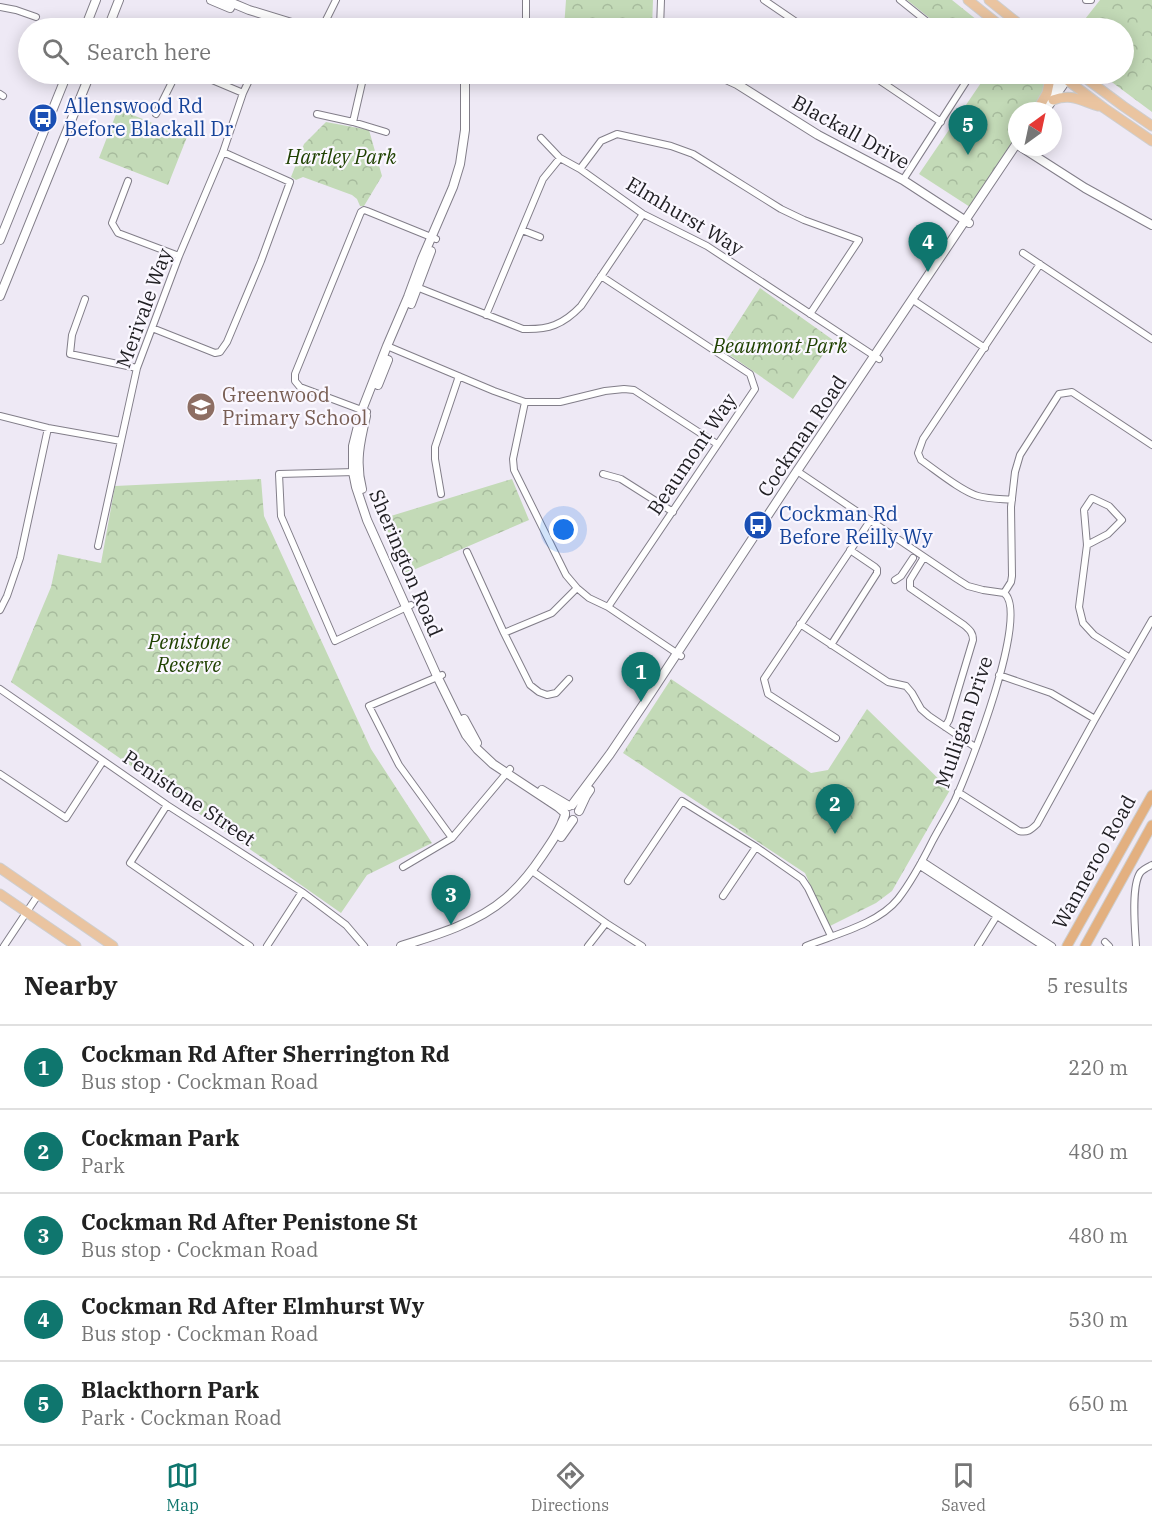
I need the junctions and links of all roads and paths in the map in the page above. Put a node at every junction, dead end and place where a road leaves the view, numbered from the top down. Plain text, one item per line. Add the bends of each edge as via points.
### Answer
1 (96, 0) edge
2 (119, 0) edge
3 (211, 0) edge
4 (225, 0) edge
5 (336, 0) edge
6 (526, 0) edge
7 (660, 0) edge
8 (764, 0) edge
9 (900, 0) edge
10 (968, 0) edge
11 (989, 0) edge
12 (0, 7) edge
13 (36, 17) dead end
14 (89, 18) edge
15 (112, 18) edge
16 (258, 18) edge
17 (262, 18) edge
18 (327, 18) edge
19 (526, 18) edge
20 (660, 18) edge
21 (790, 18) edge
22 (922, 18) edge
23 (991, 18) edge
24 (1012, 18) edge
25 (63, 84) edge
26 (86, 84) edge
27 (171, 84) edge
28 (222, 84) edge
29 (247, 84) edge
30 (362, 84) edge
31 (465, 84) edge
32 (470, 84) edge
33 (737, 84) edge
34 (747, 84) edge
35 (885, 84) edge
36 (965, 84) edge
37 (1049, 84) edge
38 (1057, 84) edge
39 (1063, 84) edge
40 (1073, 84) edge
41 (1093, 84) edge
42 (243, 93) junction
43 (1053, 100) joint
44 (1042, 102) edge
45 (1044, 102) edge
46 (1104, 108) junction
47 (156, 114) dead end
48 (317, 114) dead end
49 (352, 122) junction
50 (941, 122) junction
51 (1152, 126) edge
52 (386, 132) dead end
53 (541, 138) dead end
54 (1152, 141) edge
55 (223, 152) junction
56 (1009, 156) edge
57 (1015, 156) edge
58 (1035, 156) edge
59 (1045, 156) edge
60 (560, 158) junction
61 (580, 169) junction
62 (904, 178) junction
63 (128, 181) dead end
64 (643, 214) junction
65 (1152, 219) edge
66 (969, 220) junction
67 (1152, 225) edge
68 (522, 230) junction
69 (540, 237) dead end
70 (434, 238) junction
71 (0, 240) edge
72 (1023, 253) dead end
73 (179, 256) junction
74 (1040, 264) junction
75 (601, 276) junction
76 (415, 286) junction
77 (0, 296) edge
78 (85, 299) dead end
79 (915, 301) junction
80 (810, 314) junction
81 (486, 315) junction
82 (152, 328) junction
83 (1152, 339) edge
84 (390, 347) junction
85 (985, 348) junction
86 (877, 358) junction
87 (137, 368) junction
88 (459, 376) junction
89 (525, 402) junction
90 (365, 411) junction
91 (0, 416) edge
92 (48, 428) junction
93 (121, 441) junction
94 (717, 444) junction
95 (1152, 445) edge
96 (356, 472) junction
97 (799, 473) junction
98 (603, 474) dead end
99 (441, 494) dead end
100 (1012, 500) junction
101 (673, 512) junction
102 (870, 521) junction
103 (1087, 545) junction
104 (98, 546) dead end
105 (850, 550) junction
106 (467, 552) dead end
107 (924, 557) junction
108 (913, 558) dead end
109 (895, 580) dead end
110 (577, 588) junction
111 (1004, 593) junction
112 (409, 606) junction
113 (608, 608) junction
114 (0, 610) edge
115 (1152, 620) edge
116 (800, 624) junction
117 (504, 633) junction
118 (831, 645) junction
119 (679, 654) junction
120 (1130, 658) junction
121 (440, 675) junction
122 (999, 675) junction
123 (569, 679) dead end
124 (0, 689) edge
125 (1095, 718) junction
126 (945, 727) junction
127 (836, 738) dead end
128 (975, 747) junction
129 (103, 761) junction
130 (509, 772) junction
131 (0, 774) edge
132 (958, 792) junction
133 (1152, 795) edge
134 (167, 805) junction
135 (568, 810) junction
136 (579, 812) junction
137 (573, 820) junction
138 (1152, 825) edge
139 (452, 838) junction
140 (756, 847) junction
141 (921, 864) junction
142 (1152, 865) edge
143 (403, 867) dead end
144 (0, 868) edge
145 (534, 872) junction
146 (628, 881) dead end
147 (302, 892) junction
148 (0, 894) edge
149 (38, 895) junction
150 (723, 896) dead end
151 (27, 912) junction
152 (998, 914) junction
153 (606, 923) junction
154 (831, 936) junction
155 (356, 938) junction
156 (410, 945) edge
157 (4, 946) edge
158 (76, 946) edge
159 (113, 946) edge
160 (250, 946) edge
161 (267, 946) edge
162 (359, 946) edge
163 (364, 946) edge
164 (588, 946) edge
165 (642, 946) edge
166 (806, 946) edge
167 (978, 946) edge
168 (1043, 946) edge
169 (1052, 946) edge
170 (1067, 946) edge
171 (1085, 946) edge
172 (1136, 946) edge

1 - 14 street
2 - 15 street
3 - 16 main road
4 - 17 main road
5 - 18 street
6 - 19 street
7 - 20 street
8 - 21 street
9 - 22 street
10 - 23 main road
11 - 24 main road
12 - 13 street
25 - 71 street
26 - 77 street
27 - 47 street
28 - 42 street
29 - 42 street, Merivale Way
30 - 49 street
31 - 70 street, Sherington Road via 463,153
32 - 70 street, Sherington Road via 467,157
33 - 62 main road, Blackall Drive via 818,135
34 - 62 main road, Blackall Drive
35 - 50 street
36 - 50 street
37 - 44 main road
38 - 45 main road
39 - 43 main road
40 - 46 main road
41 - 51 main road
42 - 55 street, Merivale Way
43 - 46 main road via 1069,96
46 - 54 main road
48 - 49 street
49 - 52 street
50 - 62 street
53 - 60 street, Elmhurst Way
55 - 73 street, Merivale Way
55 - 82 street via 290,182 261,261 220,352
56 - 66 main road, Cockman Road
57 - 66 main road, Cockman Road
58 - 67 main road
59 - 65 main road
60 - 61 street, Elmhurst Way
60 - 68 street via 543,179
61 - 64 street, Elmhurst Way
61 - 80 street via 601,141 617,134 671,146 693,154 781,209 859,240
62 - 66 main road, Blackall Drive
63 - 73 street via 112,223 118,232
64 - 75 street
64 - 80 street, Elmhurst Way via 707,246
66 - 79 main road, Cockman Road
68 - 69 street
68 - 81 street
70 - 76 street, Sherington Road
70 - 90 street via 364,210 295,374 300,387
72 - 74 street
73 - 82 street, Merivale Way
74 - 83 street
74 - 85 street
75 - 81 street via 574,313 557,325 541,330 523,329
75 - 94 street, Beaumont Way via 750,374 755,389
76 - 81 street
76 - 84 street, Sherington Road
78 - 87 street via 72,335 70,354
79 - 85 street
79 - 86 main road, Cockman Road
80 - 86 street, Elmhurst Way
82 - 87 street, Merivale Way
84 - 88 street
84 - 90 street, Sherington Road
85 - 100 street via 923,438 918,453 921,460 976,496
86 - 97 main road, Cockman Road
87 - 93 street, Merivale Way
88 - 89 street
88 - 99 street via 435,447
89 - 94 street via 560,402 604,391 634,390
89 - 110 street via 514,470 566,575
90 - 96 street, Sherington Road via 353,446
91 - 92 street
92 - 93 street
92 - 114 street via 20,558
93 - 104 street, Merivale Way
94 - 101 street, Beaumont Way
95 - 100 street, Mulligan Drive via 1072,392 1059,394 1020,455
96 - 112 street, Sherington Road via 356,487 367,520
96 - 112 street via 279,474 281,516 335,641
97 - 102 street
97 - 119 main road, Cockman Road via 735,576
98 - 101 street via 621,479
100 - 111 street, Mulligan Drive via 1012,576
101 - 113 street, Beaumont Way
102 - 105 street
102 - 107 street
103 - 103 street via 1084,510 1092,498 1109,506 1122,520 1108,534
103 - 120 street via 1079,607 1083,622 1094,635
105 - 116 street
105 - 118 street via 875,567 877,573
106 - 117 street
107 - 111 street via 968,586
107 - 126 street via 910,580 910,588 973,635
108 - 109 street
110 - 113 street
110 - 117 street via 552,613
111 - 122 street, Mulligan Drive via 1010,603 1009,634
112 - 121 street, Sherington Road
113 - 119 street
115 - 120 street
116 - 118 street
116 - 127 street via 764,679 768,694
117 - 123 street via 530,685 539,692 556,693
118 - 126 street via 888,682 906,687 921,709
119 - 135 main road, Cockman Road
119 - 136 main road, Cockman Road
120 - 125 street
121 - 130 street, Sherington Road via 471,742 484,757
121 - 139 street via 369,706 399,765
122 - 125 street via 1050,693
122 - 128 street, Mulligan Drive
124 - 129 street, Penistone Street
125 - 132 street via 1037,825 1028,832 1019,831
126 - 128 street
128 - 132 street, Mulligan Drive
129 - 131 street via 66,818
129 - 134 street, Penistone Street
130 - 135 street, Sherington Road
130 - 139 street
132 - 141 street, Mulligan Drive
133 - 170 highway, Wanneroo Road
134 - 147 street, Penistone Street
134 - 160 street via 130,862
135 - 136 main road via 577,807
135 - 137 main road via 568,819
135 - 145 main road, Cockman Road
136 - 137 main road
137 - 145 main road, Cockman Road
138 - 171 highway, Wanneroo Road
139 - 143 street
140 - 146 street via 682,801
140 - 150 street
140 - 154 street via 802,879
141 - 152 street
141 - 154 street, Mulligan Drive via 888,910 876,919
142 - 172 street via 1138,879
144 - 149 main road
145 - 153 street
145 - 156 main road, Cockman Road via 510,902 498,910 458,932
147 - 155 street, Penistone Street via 331,912
147 - 161 street
148 - 151 main road
149 - 151 street
149 - 159 main road
151 - 157 street
151 - 158 main road
152 - 167 street
152 - 168 street
152 - 169 street
153 - 164 street
153 - 165 street
154 - 166 street, Mulligan Drive
155 - 162 street, Penistone Street
155 - 163 street, Penistone Street

